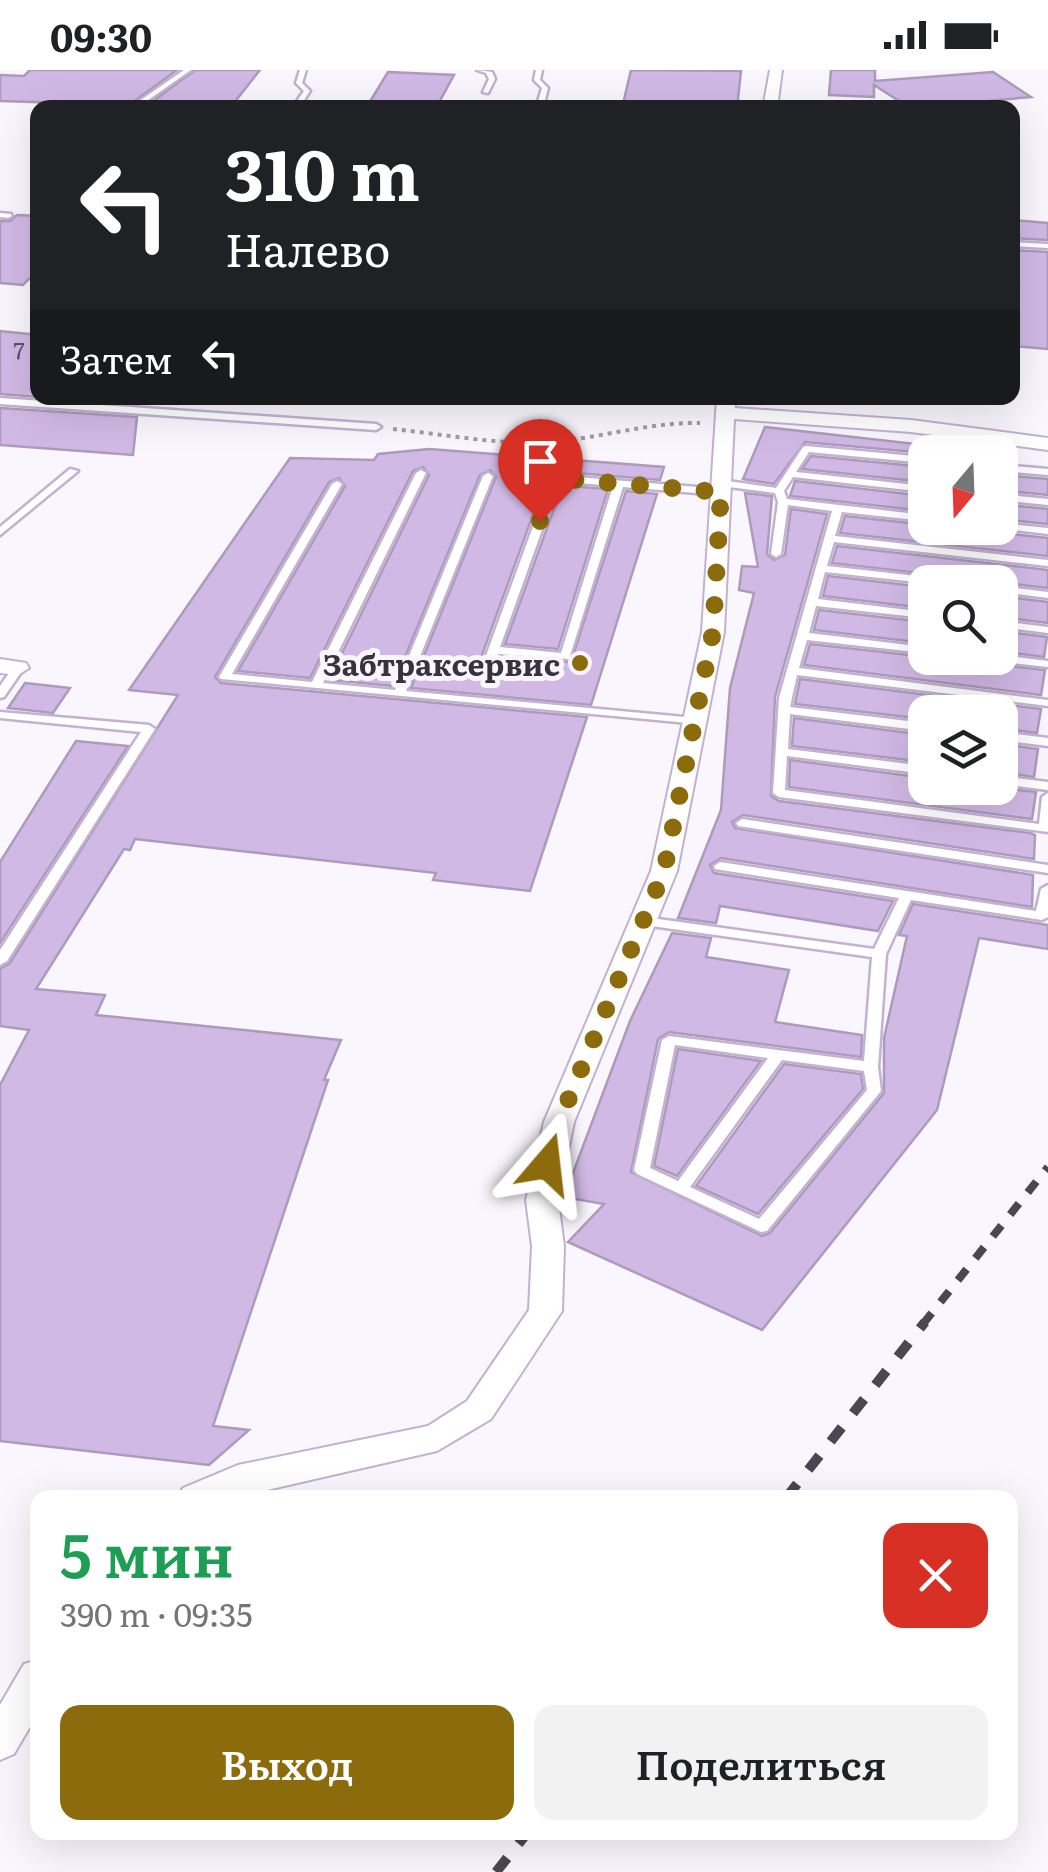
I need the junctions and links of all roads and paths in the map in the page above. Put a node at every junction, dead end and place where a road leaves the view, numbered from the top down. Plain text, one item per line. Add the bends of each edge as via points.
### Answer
1 (188, 70) edge
2 (303, 70) edge
3 (480, 70) edge
4 (539, 70) edge
5 (776, 70) edge
6 (486, 92) dead end
7 (144, 100) edge
8 (301, 100) edge
9 (542, 100) edge
10 (771, 100) edge
11 (1020, 244) edge
12 (1048, 246) edge
13 (0, 401) edge
14 (30, 403) edge
15 (58, 405) edge
16 (135, 405) edge
17 (131, 410) junction
18 (726, 412) edge
19 (376, 427) joint
20 (1048, 444) edge
21 (908, 458) edge
22 (1018, 470) edge
23 (73, 471) dead end
24 (422, 472) dead end
25 (1048, 472) edge
26 (790, 474) junction
27 (488, 476) dead end
28 (337, 484) dead end
29 (619, 484) junction
30 (908, 487) edge
31 (721, 488) junction
32 (781, 497) junction
33 (1018, 499) edge
34 (1048, 502) edge
35 (838, 508) junction
36 (908, 516) edge
37 (1018, 528) edge
38 (1048, 531) edge
39 (0, 532) edge
40 (830, 539) junction
41 (776, 554) dead end
42 (1048, 563) edge
43 (821, 568) junction
44 (908, 578) edge
45 (1018, 591) edge
46 (1048, 595) edge
47 (812, 602) junction
48 (908, 613) edge
49 (1018, 626) edge
50 (1048, 630) edge
51 (802, 636) junction
52 (908, 648) edge
53 (494, 650) junction
54 (1018, 661) edge
55 (1048, 664) edge
56 (9, 667) edge
57 (792, 671) junction
58 (485, 674) dead end
59 (316, 686) junction
60 (399, 694) junction
61 (0, 695) edge
62 (1048, 703) edge
63 (784, 710) junction
64 (0, 715) edge
65 (694, 722) junction
66 (908, 725) edge
67 (1018, 738) edge
68 (1048, 742) edge
69 (782, 752) junction
70 (908, 768) edge
71 (1018, 782) edge
72 (1048, 786) edge
73 (1048, 797) edge
74 (742, 823) dead end
75 (720, 866) dead end
76 (1048, 868) edge
77 (1048, 889) edge
78 (906, 896) junction
79 (644, 920) junction
80 (879, 954) junction
81 (0, 961) edge
82 (778, 1055) junction
83 (871, 1067) junction
84 (680, 1188) junction
85 (214, 1490) edge
86 (30, 1690) edge
87 (0, 1742) edge

1 - 7 lane
2 - 8 lane via 299,83 307,91
3 - 6 lane via 492,79
4 - 9 lane via 537,80 546,88
5 - 10 street
11 - 12 lane
13 - 14 lane
15 - 17 lane
16 - 17 lane
17 - 19 lane
18 - 19 path via 552,442
18 - 20 street
18 - 31 street
21 - 26 lane via 806,449
22 - 25 lane
23 - 39 lane
24 - 59 lane
26 - 30 lane
26 - 32 lane
27 - 60 lane
28 - 59 lane via 226,678
29 - 31 lane
29 - 53 lane via 565,479 560,489 552,488
29 - 53 lane via 565,657
31 - 32 lane
31 - 65 street via 713,632
32 - 35 lane
32 - 41 lane
33 - 34 lane
35 - 36 lane
35 - 40 lane
37 - 38 lane
40 - 42 lane
40 - 43 lane
43 - 44 lane
43 - 47 lane
45 - 46 lane
47 - 48 lane
47 - 51 lane
49 - 50 lane
51 - 52 lane
51 - 57 lane
53 - 58 lane
54 - 55 lane
56 - 61 lane
57 - 62 lane
57 - 63 lane
59 - 60 lane
60 - 65 lane
63 - 66 lane
63 - 69 lane
64 - 81 lane via 149,729
65 - 79 street via 664,871
67 - 68 lane
69 - 70 lane
69 - 73 lane via 780,793 1045,829
71 - 72 lane
74 - 76 lane
75 - 78 lane
77 - 78 lane via 1042,916
78 - 80 lane
79 - 80 lane
79 - 85 street via 547,1164 546,1311 479,1410 437,1438 238,1479
80 - 83 lane
82 - 83 lane
82 - 84 lane
82 - 84 lane via 669,1040 642,1170
83 - 84 lane via 874,1091 761,1227
86 - 87 street

